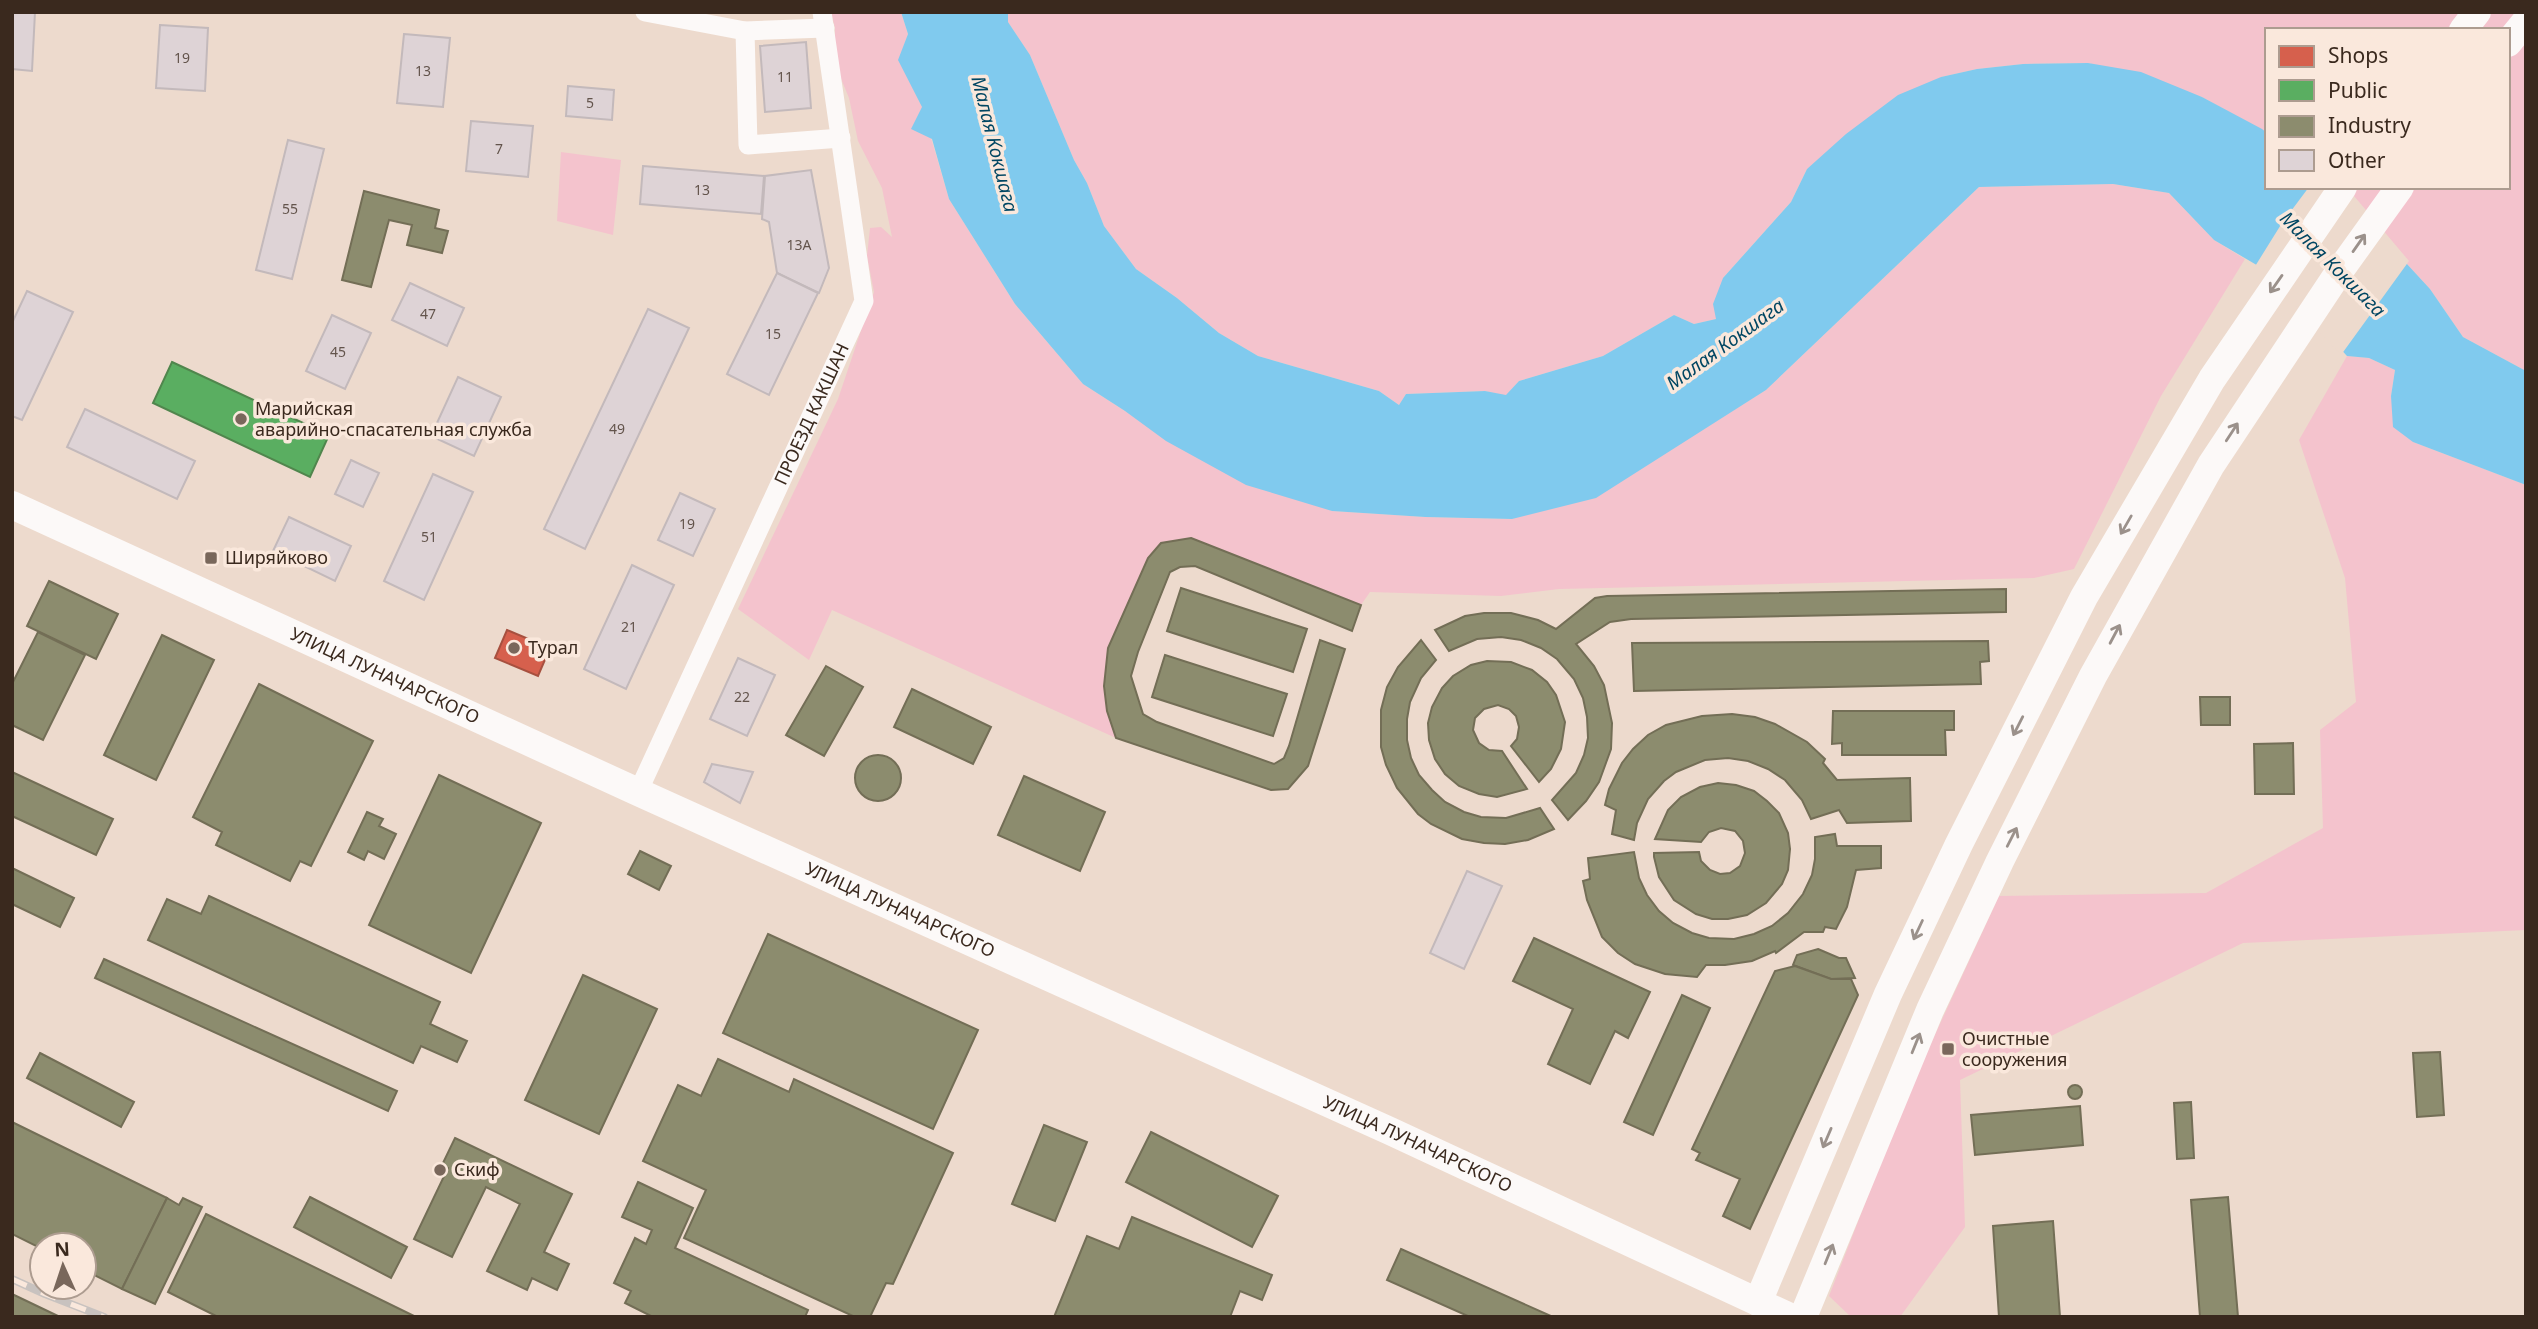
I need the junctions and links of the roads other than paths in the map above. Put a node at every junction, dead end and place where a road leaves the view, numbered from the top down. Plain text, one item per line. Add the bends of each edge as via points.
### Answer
1 (645, 12) edge
2 (2477, 12) edge
3 (823, 20) edge
4 (2526, 21) edge
5 (2465, 28) edge
6 (746, 31) junction
7 (2510, 41) edge
8 (841, 138) junction
9 (2342, 189) edge
10 (2399, 189) edge
11 (12, 505) edge
12 (638, 792) junction
13 (1758, 1302) junction
14 (1790, 1317) edge
15 (1803, 1317) edge

1 - 6 street
2 - 5 main road
3 - 6 street
3 - 8 street, ПРОЕЗД КАКШАН
4 - 7 main road
6 - 8 street via 748,145
8 - 12 street, ПРОЕЗД КАКШАН via 864,301
9 -> 13 main road via 2220,368 2084,597 1888,994
15 -> 10 main road via 1930,1010 2093,676 2196,490 2259,390
11 - 12 main road, УЛИЦА ЛУНАЧАРСКОГО
12 - 13 main road, УЛИЦА ЛУНАЧАРСКОГО
13 - 14 main road, УЛИЦА ЛУНАЧАРСКОГО

